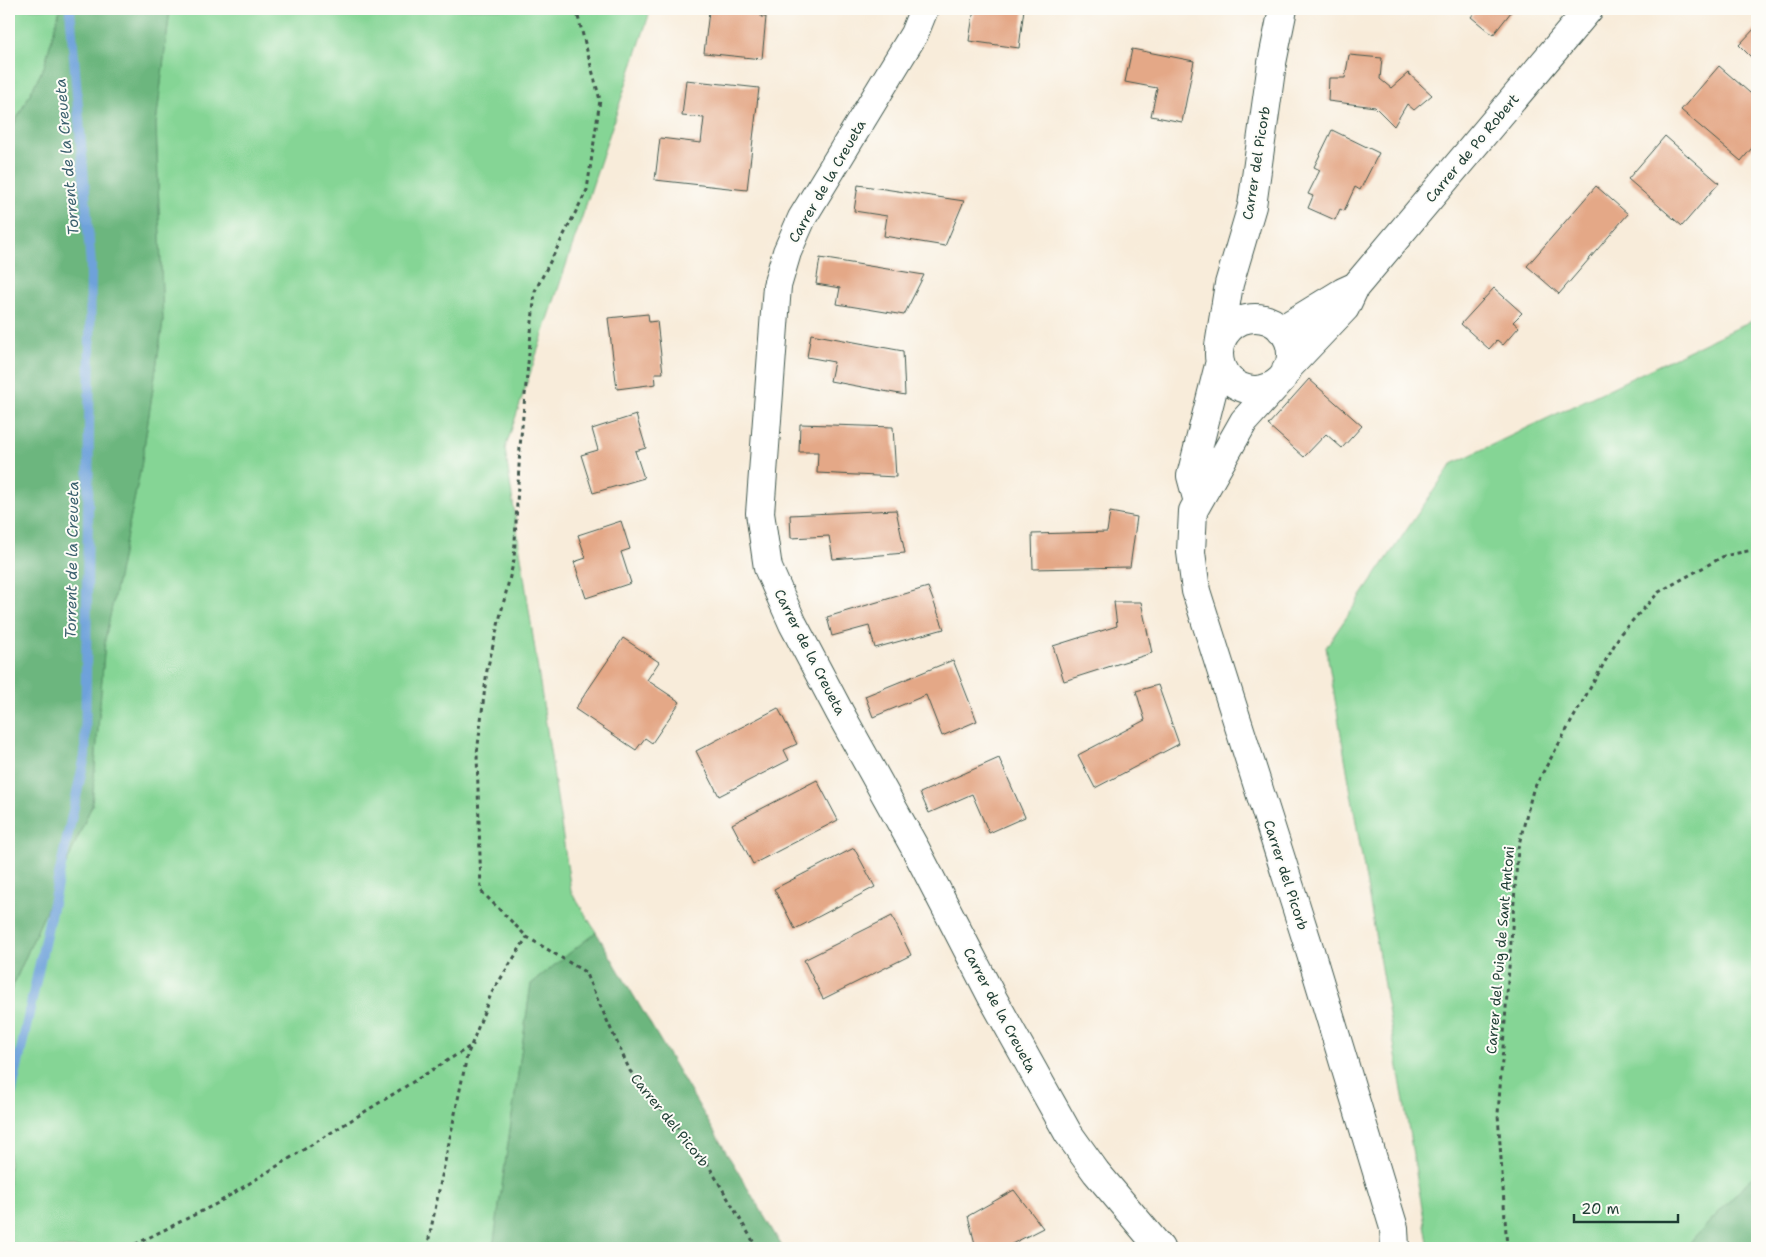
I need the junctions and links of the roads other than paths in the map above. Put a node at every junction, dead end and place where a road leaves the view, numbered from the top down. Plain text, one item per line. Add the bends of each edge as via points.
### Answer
1 (924, 9) edge
2 (1283, 9) edge
3 (1589, 9) edge
4 (1355, 287) junction
5 (1281, 330) junction
6 (1219, 356) junction
7 (1284, 375) junction
8 (1198, 502) junction
9 (1160, 1248) edge
10 (1395, 1248) edge

1 - 9 street, Carrer de la Creueta via 914,34 802,218 777,286 760,513 768,568 793,624 840,713 1068,1133
2 - 6 street, Carrer del Picorb via 1252,206 1229,284
3 - 4 street, Carrer de Po Robert
4 - 5 street, Carrer de Po Robert
4 - 7 street, Carrer de Po Robert via 1345,308
5 - 6 street, Carrer del Picorb via 1272,322 1250,318 1230,327
5 - 7 street via 1288,337 1291,359
6 - 7 street via 1229,381 1246,390 1266,390
6 - 8 street, Carrer del Picorb via 1191,476
7 - 8 street, Carrer del Picorb via 1244,421
8 - 10 street, Carrer del Picorb via 1192,511 1191,552 1196,590 1343,1059 1394,1228

